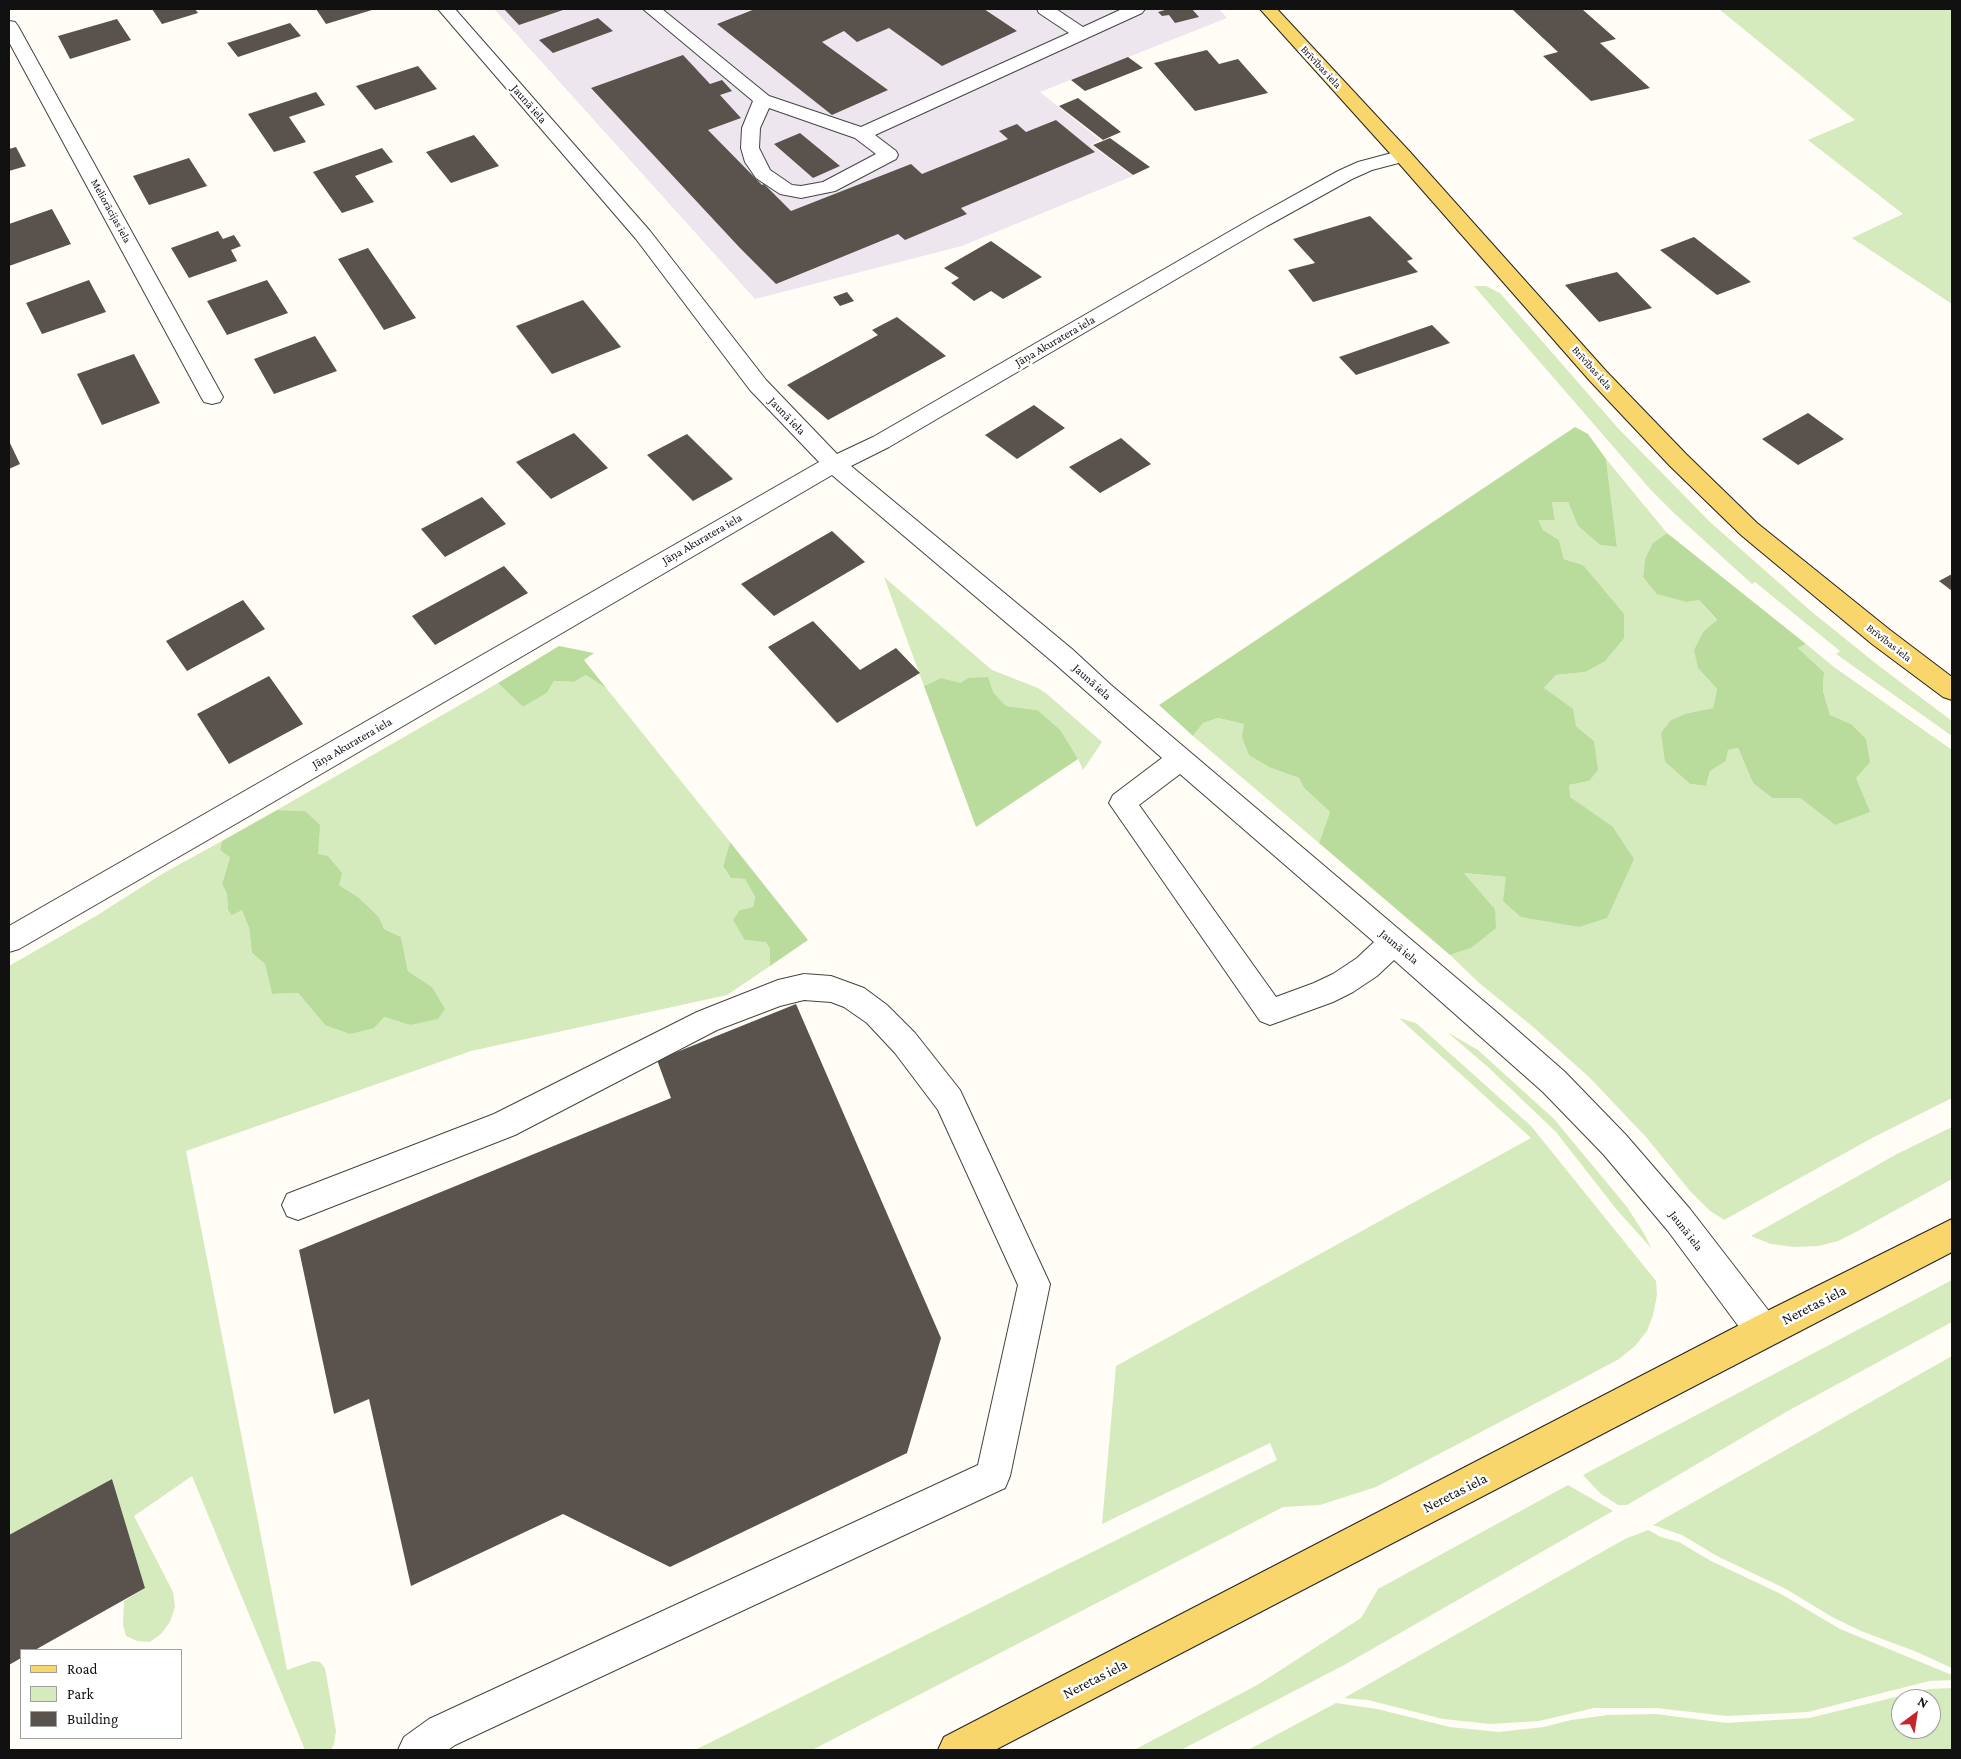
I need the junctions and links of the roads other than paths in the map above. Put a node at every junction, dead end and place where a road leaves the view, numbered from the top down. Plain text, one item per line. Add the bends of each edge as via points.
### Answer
1 (446, 9) edge
2 (652, 9) edge
3 (1045, 9) edge
4 (1136, 9) edge
5 (1268, 9) edge
6 (9, 26) edge
7 (1082, 34) junction
8 (764, 100) junction
9 (862, 134) junction
10 (1403, 156) junction
11 (212, 397) dead end
12 (834, 464) junction
13 (1952, 690) edge
14 (1180, 759) junction
15 (9, 940) edge
16 (1394, 942) junction
17 (298, 1205) dead end
18 (1952, 1235) edge
19 (1763, 1331) junction
20 (417, 1750) edge
21 (958, 1750) edge

1 - 12 street, Jaunā iela via 644,235 758,385
2 - 8 street
3 - 7 street
4 - 7 street
5 - 10 main road, Brīvības iela
6 - 11 street, Meliorācijas iela
7 - 9 street
8 - 9 street
8 - 9 street via 751,128 750,148 763,174 787,190 801,192 828,187 889,155
10 - 12 street, Jāņa Akuratera iela via 1345,175 881,442
10 - 13 main road, Brīvības iela via 1598,376 1678,460 1749,529 1881,637
12 - 14 street, Jaunā iela
12 - 15 street, Jāņa Akuratera iela
14 - 16 street, Jaunā iela
14 - 16 street via 1122,803 1270,1012 1343,983
16 - 19 street, Jaunā iela via 1554,1082 1615,1145 1679,1220
17 - 20 street via 504,1125 707,1021 778,993 804,987 831,989 854,997 877,1014 905,1043 949,1100 1034,1284 993,1476 442,1732
18 - 19 main road, Neretas iela
19 - 21 main road, Neretas iela

